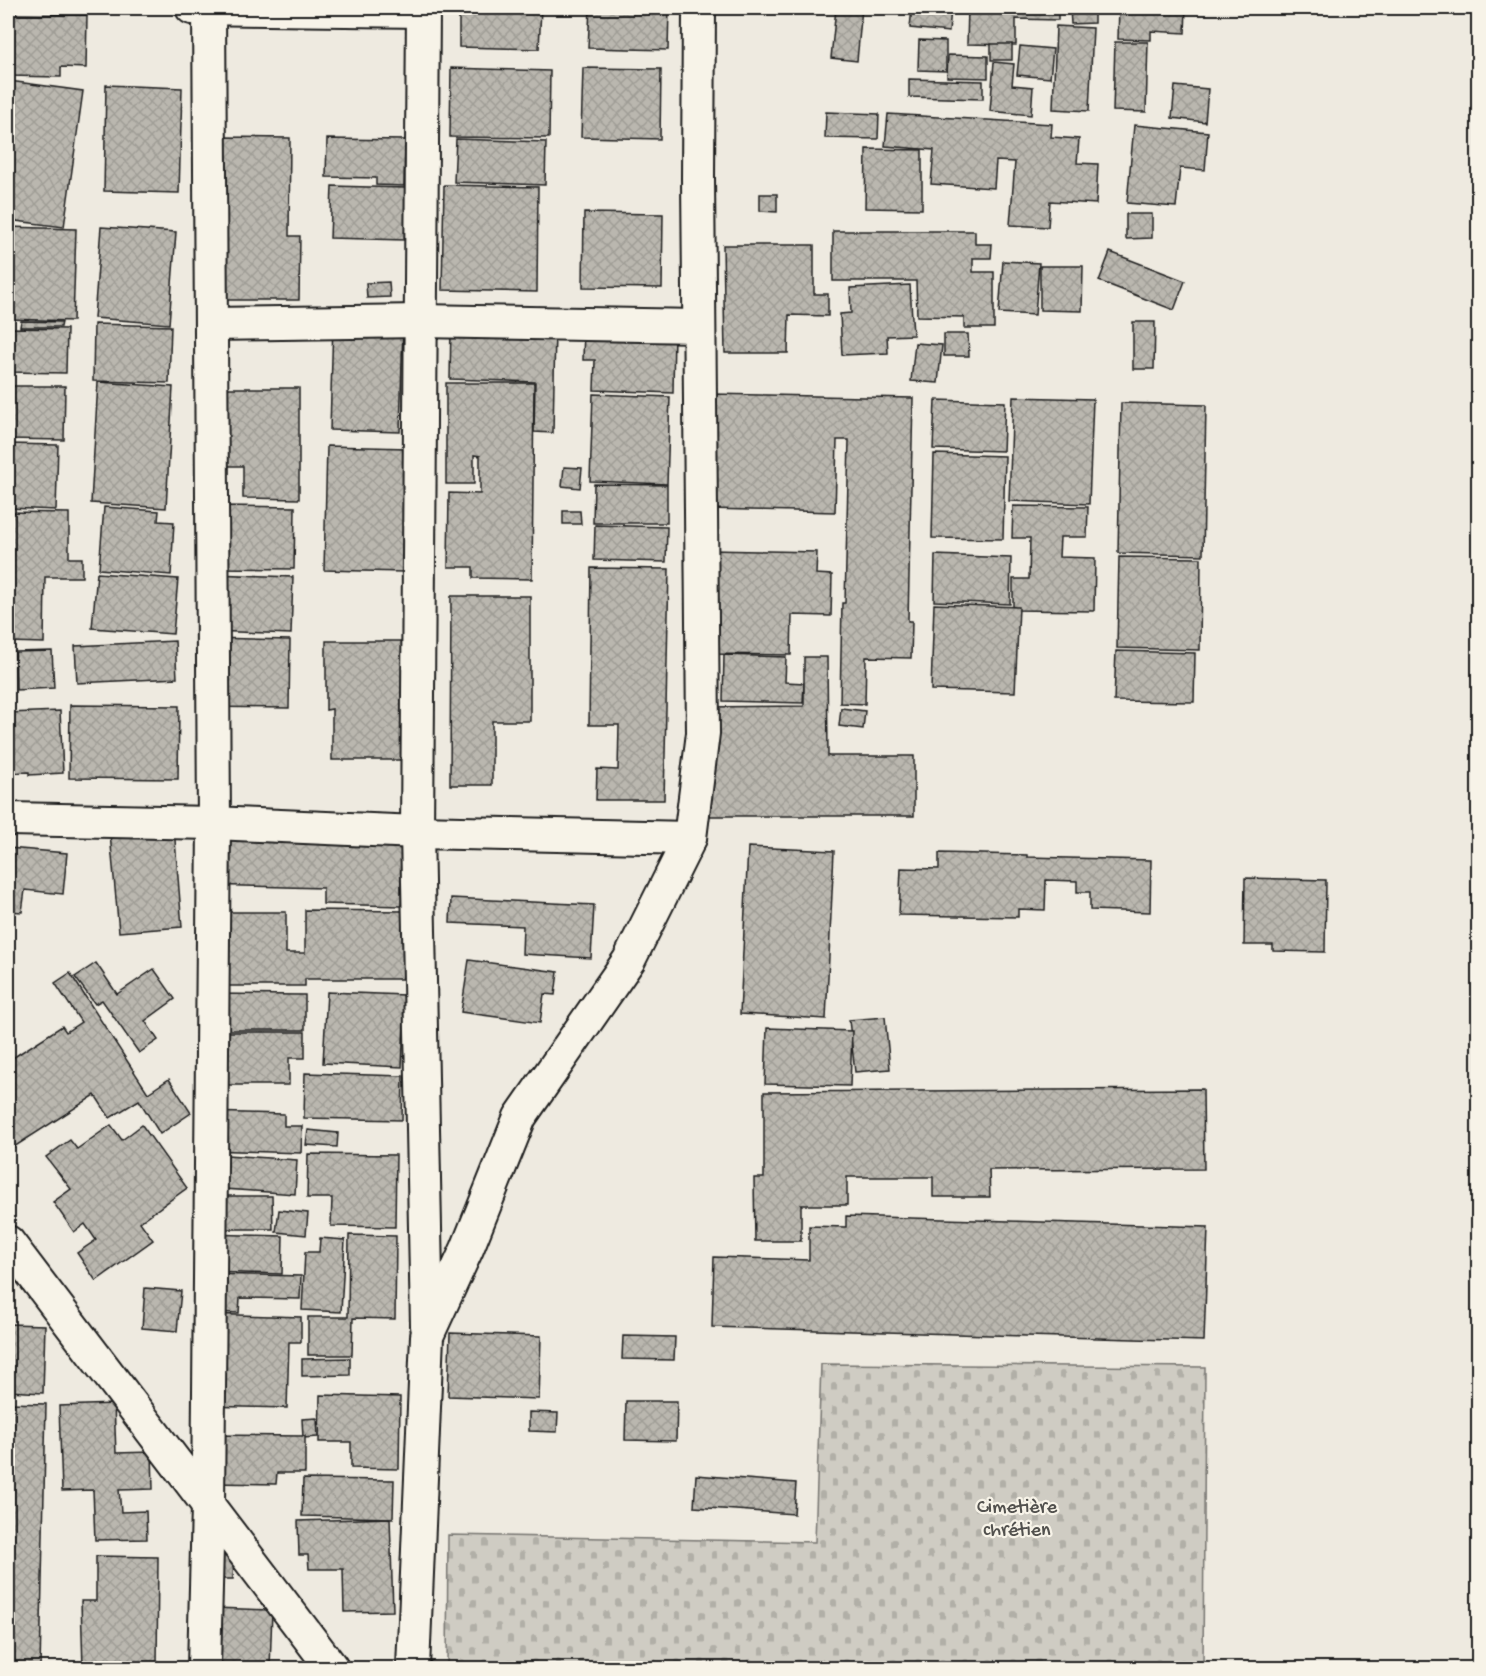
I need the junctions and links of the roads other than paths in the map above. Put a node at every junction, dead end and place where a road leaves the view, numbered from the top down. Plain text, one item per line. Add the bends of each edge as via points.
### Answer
1 (204, 8) edge
2 (699, 8) edge
3 (423, 9) edge
4 (421, 321) junction
5 (211, 324) junction
6 (699, 326) junction
7 (8, 819) edge
8 (214, 823) junction
9 (417, 832) junction
10 (690, 838) junction
11 (8, 1242) edge
12 (427, 1336) junction
13 (208, 1506) junction
14 (204, 1668) edge
15 (332, 1668) edge
16 (413, 1668) edge

1 - 3 street
1 - 5 street
2 - 6 street
3 - 4 street
4 - 5 street
4 - 6 street
4 - 9 street
5 - 8 street
6 - 10 street via 703,733
7 - 8 street
8 - 9 street
8 - 13 street
9 - 10 street
9 - 12 street
10 - 12 street via 629,960 520,1116
11 - 13 street
12 - 16 street
13 - 14 street
13 - 15 street

